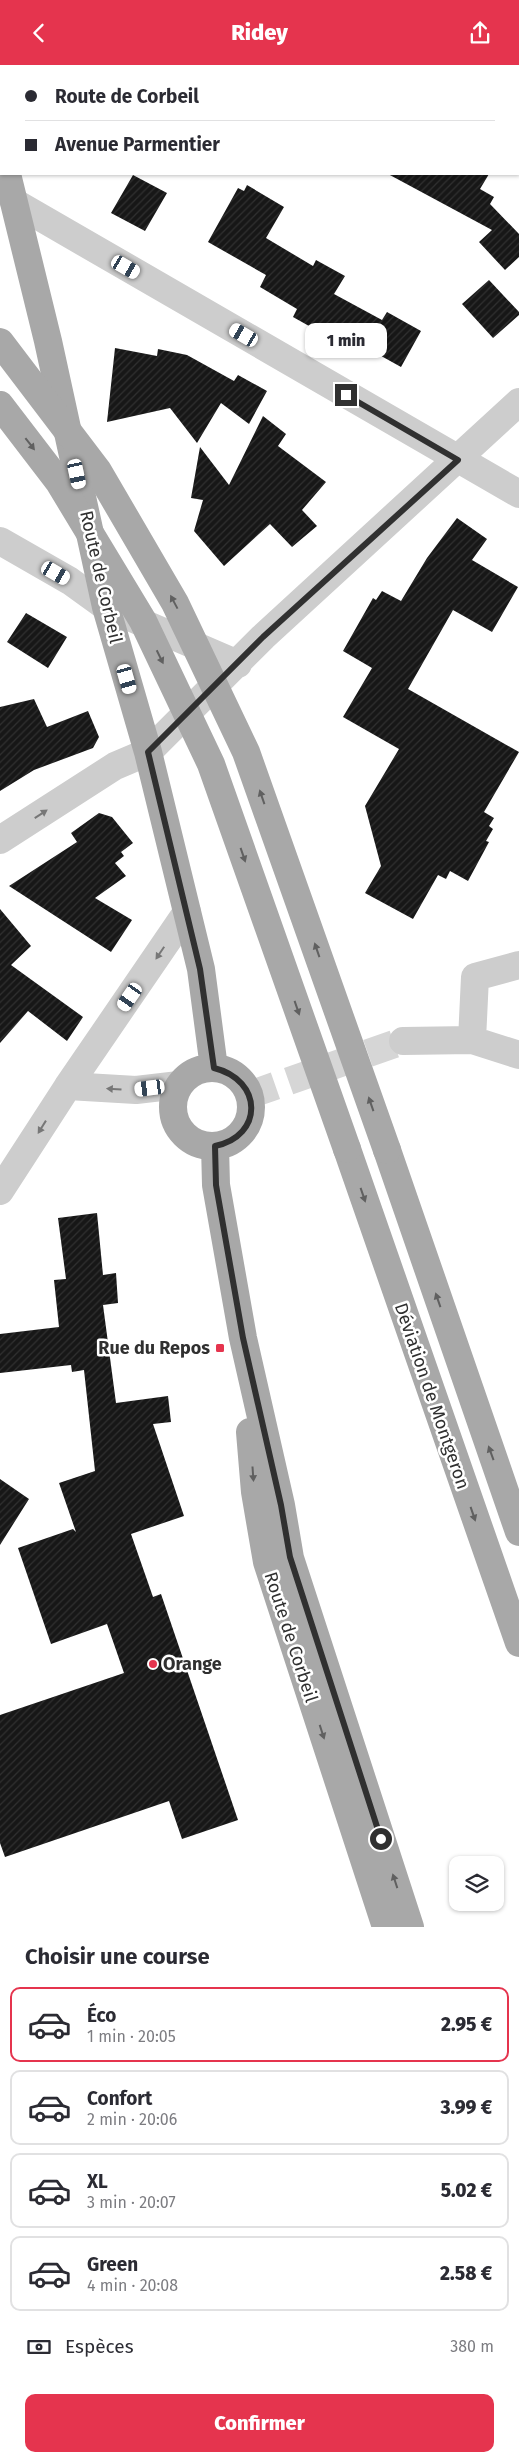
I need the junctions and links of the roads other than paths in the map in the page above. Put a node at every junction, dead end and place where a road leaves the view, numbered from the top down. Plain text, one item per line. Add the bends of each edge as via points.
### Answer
1 (7, 175) edge
2 (14, 202) junction
3 (0, 342) edge
4 (519, 402) edge
5 (0, 405) edge
6 (458, 460) junction
7 (519, 494) edge
8 (0, 541) edge
9 (106, 607) junction
10 (238, 664) junction
11 (148, 752) junction
12 (0, 840) edge
13 (187, 912) junction
14 (519, 965) edge
15 (472, 1040) junction
16 (403, 1041) tunnel mouth
17 (519, 1055) edge
18 (214, 1068) junction
19 (179, 1085) junction
20 (68, 1086) junction
21 (215, 1146) junction
22 (0, 1191) edge
23 (243, 1338) junction
24 (519, 1532) edge
25 (519, 1643) edge
26 (386, 1927) edge
27 (410, 1927) edge

1 - 2 main road, Route de Corbeil
2 - 6 street
2 - 9 main road, Route de Corbeil
24 -> 3 main road, Déviation de Montgeron, bridge via 246,752 184,621 98,471
4 - 6 street
5 -> 25 main road, Déviation de Montgeron, bridge via 59,482 142,621 211,764
6 - 7 street
6 - 10 street via 263,637
8 - 9 street via 70,581
9 - 10 street
9 - 11 main road, Route de Corbeil
10 - 11 street
12 -> 11 street via 115,766
11 - 13 main road, Route de Corbeil
13 - 18 main road, Route de Corbeil via 200,969
13 -> 20 street
14 - 15 street via 475,977
15 - 16 street
15 - 17 street
18 - 19 main road via 189,1075
18 - 21 main road via 238,1078 249,1095 251,1107 250,1119 236,1139
19 -> 20 street via 136,1090
19 - 21 main road via 172,1109 175,1123 190,1141 201,1146
20 -> 22 street
21 - 23 main road, Route de Corbeil via 216,1185
23 -> 26 main road, Route de Corbeil via 255,1493 267,1562
27 -> 23 main road, Route de Corbeil via 290,1557

